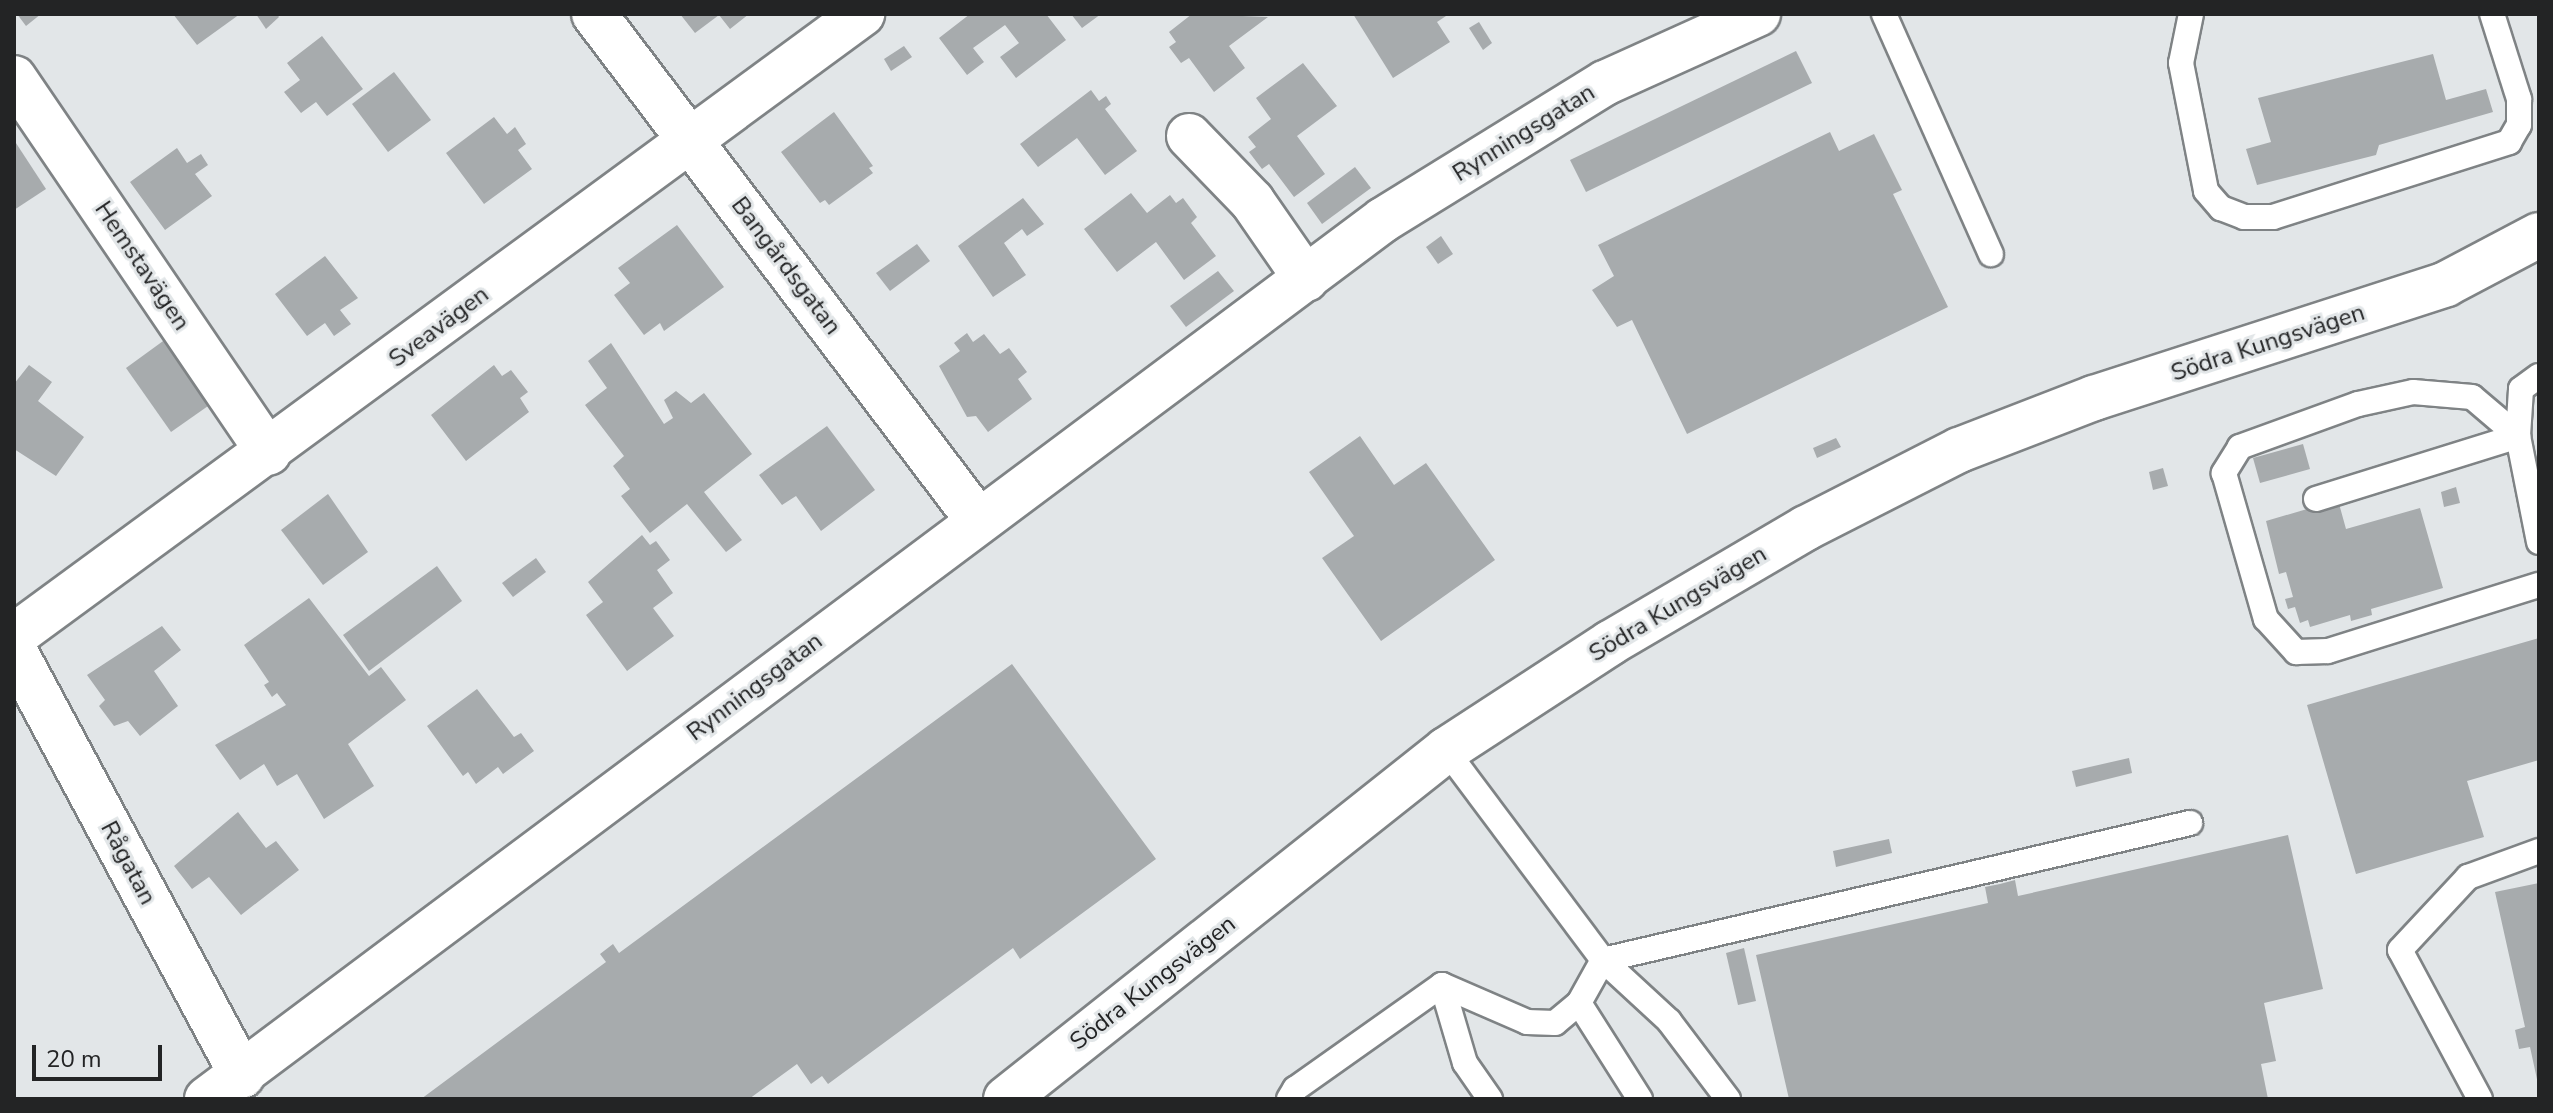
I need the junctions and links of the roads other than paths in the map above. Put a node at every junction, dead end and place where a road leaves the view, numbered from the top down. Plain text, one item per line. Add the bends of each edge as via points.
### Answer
1 (594, 14) edge
2 (862, 14) edge
3 (1758, 14) edge
4 (1884, 14) edge
5 (2191, 14) edge
6 (2492, 14) edge
7 (14, 78) edge
8 (1189, 136) dead end
9 (691, 141) junction
10 (2539, 235) edge
11 (1991, 254) dead end
12 (2539, 270) edge
13 (1306, 279) junction
14 (2446, 284) junction
15 (2539, 376) edge
16 (2518, 436) junction
17 (269, 453) junction
18 (2316, 499) dead end
19 (977, 519) junction
20 (2539, 542) edge
21 (2539, 585) edge
22 (14, 636) edge
23 (14, 650) edge
24 (1446, 750) junction
25 (2190, 823) dead end
26 (2539, 851) edge
27 (1603, 960) junction
28 (1442, 985) junction
29 (1579, 1003) junction
30 (225, 1087) edge
31 (1006, 1099) edge
32 (1289, 1099) edge
33 (1490, 1099) edge
34 (1640, 1099) edge
35 (1728, 1099) edge
36 (2480, 1099) edge

1 - 9 street, Bangårdsgatan
2 - 9 street, Sveavägen
3 - 13 street, Rynningsgatan via 1605,83 1383,220
4 - 11 lane
5 - 6 lane via 2181,63 2206,191 2221,208 2244,217 2273,217 2509,142 2519,125 2519,99
7 - 17 street, Hemstavägen
8 - 13 street via 1252,201
9 - 17 street, Sveavägen
9 - 19 street, Bangårdsgatan
10 - 14 street, Södra Kungsvägen
12 - 14 street, Södra Kungsvägen
13 - 19 street, Rynningsgatan
14 - 24 street, Södra Kungsvägen via 2094,398 1959,450 1793,535 1610,643
15 - 16 lane via 2521,389
16 - 18 lane
16 - 20 lane
16 - 21 lane via 2472,397 2413,392 2358,404 2240,447 2224,473 2266,619 2296,652 2328,651
17 - 22 street, Sveavägen
19 - 30 street, Rynningsgatan
23 - 30 street, Rågatan
24 - 27 lane
24 - 31 street, Södra Kungsvägen
25 - 27 lane
26 - 36 lane via 2468,877 2400,950
27 - 29 lane
27 - 35 lane via 1669,1021
28 - 29 lane via 1527,1022 1555,1023
28 - 32 lane via 1295,1089
28 - 33 lane via 1465,1063
29 - 34 lane

